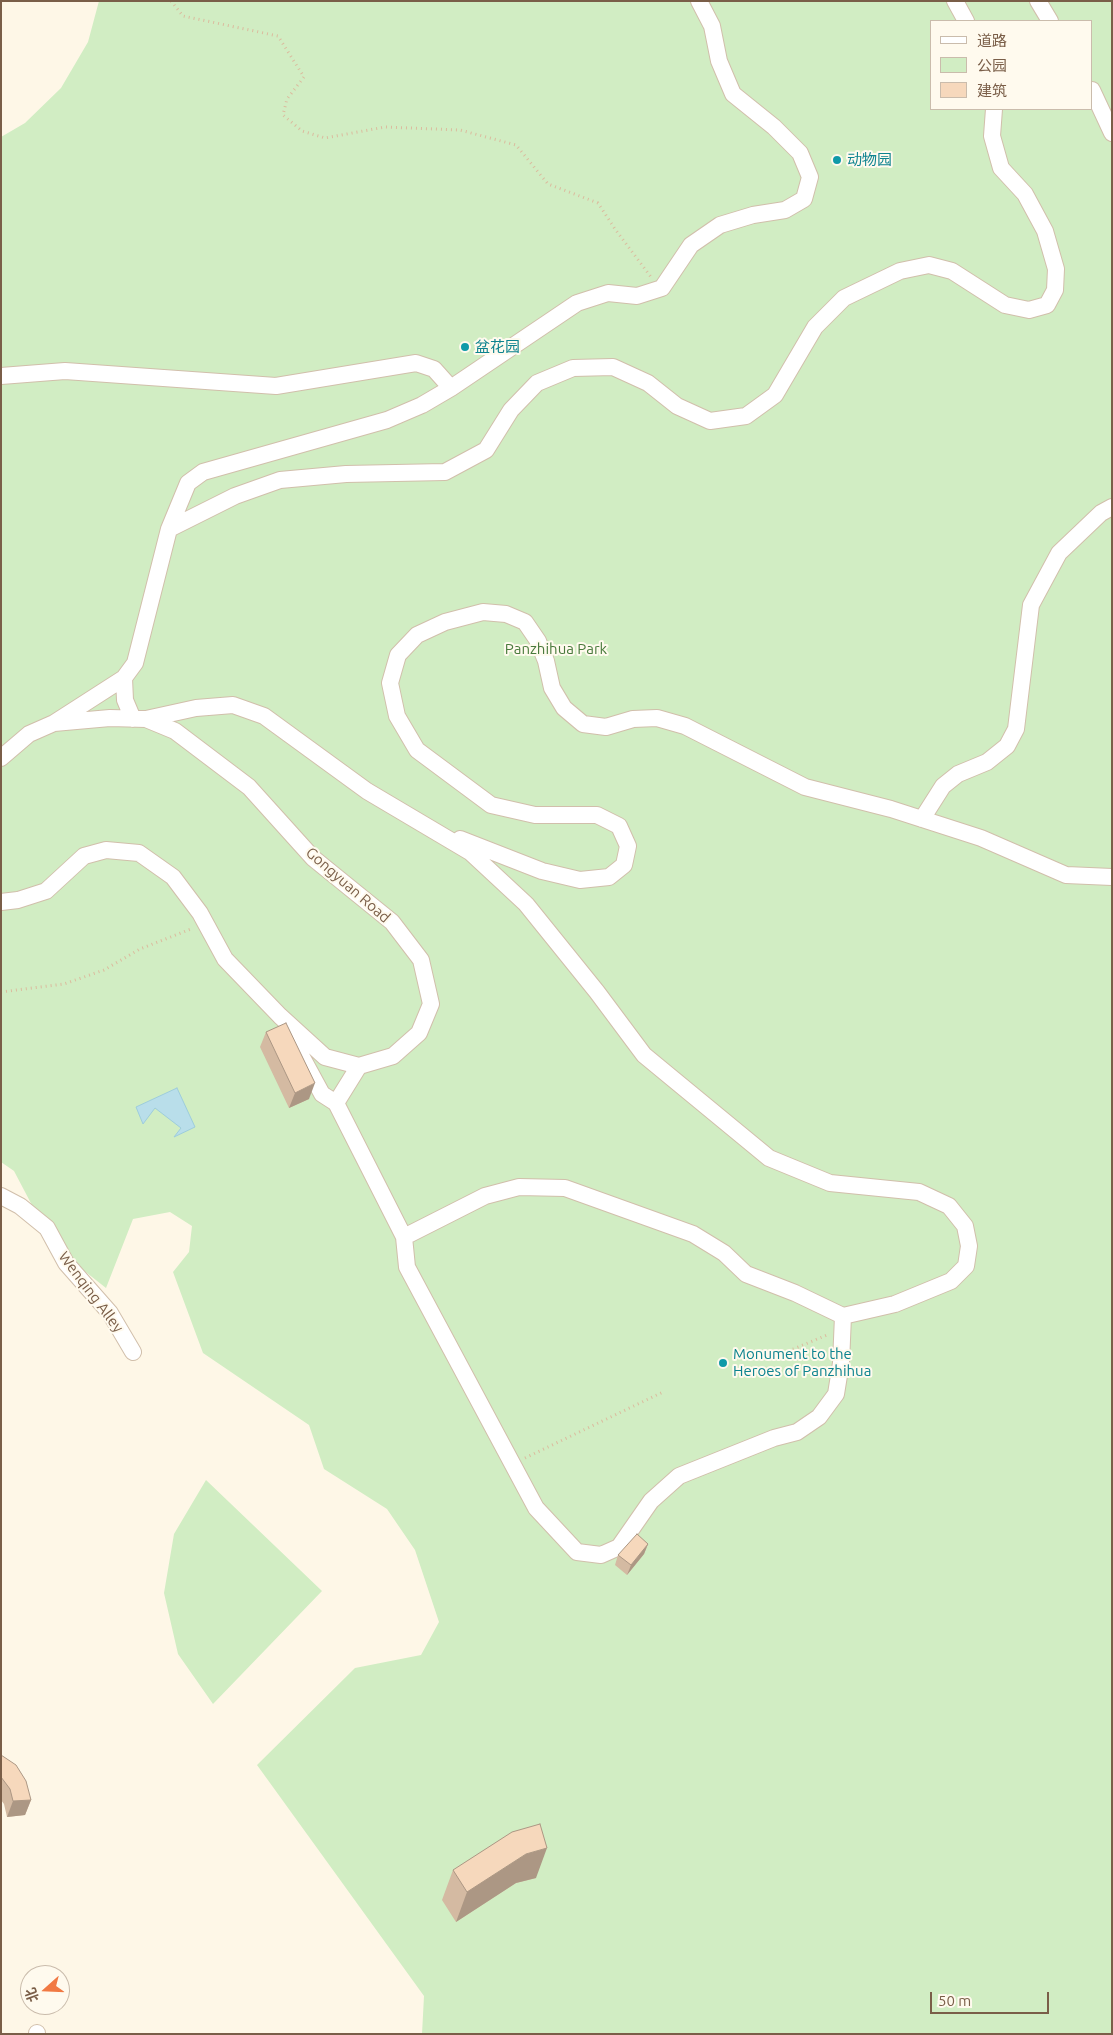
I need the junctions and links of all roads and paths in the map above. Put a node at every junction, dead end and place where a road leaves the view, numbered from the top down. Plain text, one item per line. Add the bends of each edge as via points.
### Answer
1 (171, 1) edge
2 (699, 1) edge
3 (955, 1) edge
4 (1038, 1) edge
5 (965, 20) edge
6 (1049, 20) edge
7 (1093, 92) edge
8 (994, 110) edge
9 (1112, 133) edge
10 (662, 288) junction
11 (1, 376) edge
12 (451, 388) junction
13 (1112, 507) edge
14 (169, 528) junction
15 (124, 678) junction
16 (140, 719) junction
17 (54, 723) junction
18 (1, 758) edge
19 (922, 819) junction
20 (421, 823) junction
21 (1112, 877) edge
22 (1, 902) edge
23 (205, 923) junction
24 (1, 992) edge
25 (280, 1016) junction
26 (359, 1066) junction
27 (336, 1103) junction
28 (1, 1196) edge
29 (404, 1237) junction
30 (842, 1323) junction
31 (133, 1352) dead end
32 (779, 1355) dead end
33 (662, 1392) dead end
34 (514, 1464) junction

1 - 10 path via 183,16 278,36 304,77 287,99 283,115 302,130 325,138 385,127 460,130 516,145 548,184 598,203 631,251
2 - 10 lane via 712,26 719,61 732,94 800,152 810,177 804,199 798,203 785,210 720,225 691,245
3 - 5 lane
4 - 6 lane
7 - 9 lane
8 - 14 lane via 992,136 1001,168 1025,194 1044,231 1056,269 1055,290 1047,304 1028,310 1005,305 952,271 929,265 900,270 844,298 815,327 775,395 746,416 710,421 677,406 648,383 613,367 573,368 538,383 511,410 486,450 445,472 346,474 280,480 235,496
10 - 12 lane via 637,296 608,293 577,303
11 - 12 lane via 65,371 276,386 416,363 434,369
12 - 14 lane via 387,420 203,472 188,483
13 - 19 lane via 1101,513 1060,553 1030,606 1016,729 1006,746 987,762 958,774 943,786
14 - 15 lane via 135,663
15 - 16 lane via 125,700
15 - 17 lane
16 - 17 lane, Gongyuan Road
16 - 20 lane via 196,708 233,705 264,716 367,791
16 - 26 lane, Gongyuan Road via 175,730 249,787 313,858 392,922 421,960 431,1004 419,1034 393,1056
17 - 18 lane, Gongyuan Road via 29,734
19 - 20 lane via 805,787 685,726 657,718 633,719 606,727 583,724 564,708 552,688 538,640 525,622 506,614 483,612 444,622 417,635 398,655 390,683 397,716 417,750 491,805 535,815 597,815 618,826 628,846 624,865 609,877 580,880 542,871
19 - 21 lane via 981,838 1066,875
20 - 30 lane via 470,852 526,904 598,992 644,1055 769,1158 830,1183 918,1192 950,1206 965,1226 969,1246 966,1266 952,1281
22 - 23 lane via 46,891 84,856 106,850 139,853 173,877
23 - 24 path via 140,949 104,970 64,984
23 - 25 lane via 225,959
25 - 26 lane via 325,1057
25 - 27 lane via 322,1094
26 - 27 lane
27 - 29 lane
28 - 31 lane, Wenqing Alley via 48,1228 66,1263 110,1313
29 - 30 lane via 485,1196 519,1187 565,1188 693,1234 724,1253 746,1274 795,1293
29 - 34 lane via 407,1267
30 - 32 path
30 - 34 lane via 836,1394 819,1417 797,1432 679,1476 651,1501 618,1547 601,1555 577,1552 536,1508
33 - 34 path

